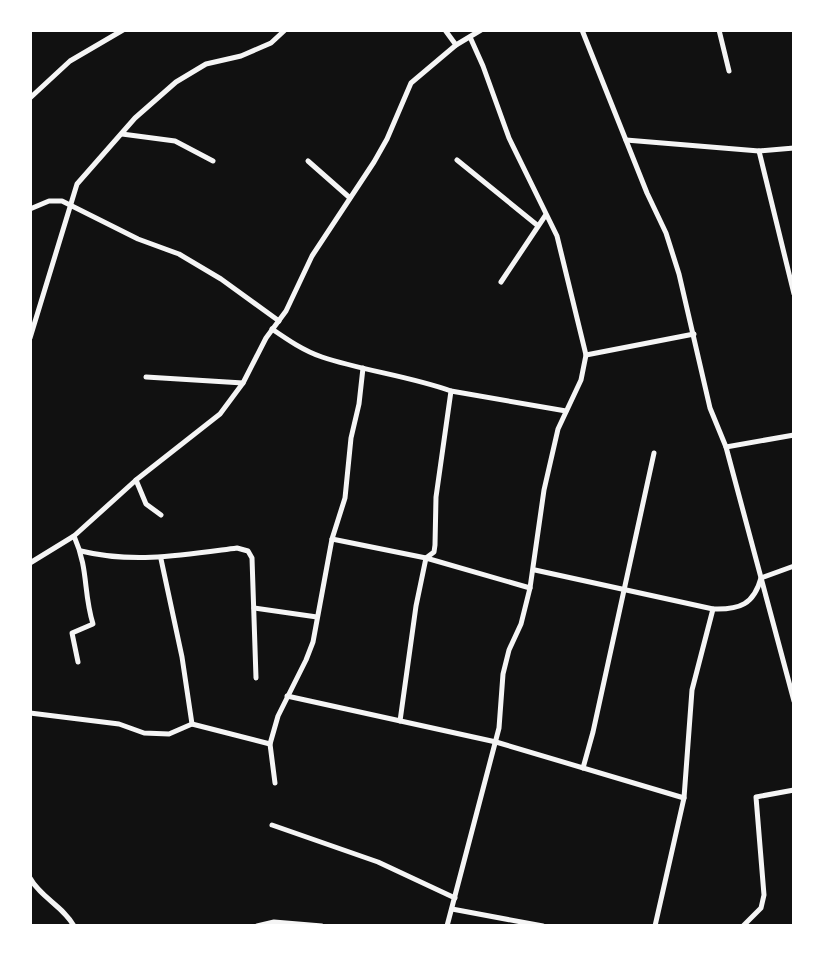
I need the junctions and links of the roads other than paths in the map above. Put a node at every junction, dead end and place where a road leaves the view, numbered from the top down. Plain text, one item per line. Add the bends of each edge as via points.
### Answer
1 (123, 30) edge
2 (285, 30) edge
3 (445, 30) edge
4 (481, 30) edge
5 (582, 30) edge
6 (719, 30) edge
7 (470, 37) junction
8 (456, 45) junction
9 (729, 71) dead end
10 (30, 98) edge
11 (121, 134) junction
12 (626, 140) junction
13 (794, 148) edge
14 (759, 151) junction
15 (457, 160) dead end
16 (213, 161) dead end
17 (308, 161) dead end
18 (350, 198) junction
19 (72, 208) junction
20 (30, 209) edge
21 (545, 216) junction
22 (537, 225) junction
23 (501, 282) dead end
24 (794, 294) edge
25 (279, 321) junction
26 (272, 329) junction
27 (694, 334) junction
28 (30, 338) edge
29 (586, 355) junction
30 (363, 368) junction
31 (146, 377) dead end
32 (243, 383) junction
33 (451, 391) junction
34 (566, 411) junction
35 (794, 435) edge
36 (726, 447) junction
37 (654, 453) dead end
38 (136, 480) junction
39 (161, 515) dead end
40 (74, 536) junction
41 (332, 539) junction
42 (81, 551) junction
43 (426, 558) junction
44 (161, 559) junction
45 (30, 563) edge
46 (794, 566) edge
47 (534, 570) junction
48 (761, 578) junction
49 (530, 588) junction
50 (623, 589) junction
51 (254, 608) junction
52 (713, 609) junction
53 (317, 617) junction
54 (78, 662) dead end
55 (256, 678) dead end
56 (287, 696) junction
57 (794, 701) edge
58 (30, 713) edge
59 (400, 721) junction
60 (192, 724) junction
61 (496, 742) junction
62 (270, 744) junction
63 (583, 768) junction
64 (275, 783) dead end
65 (794, 790) edge
66 (684, 798) junction
67 (272, 825) dead end
68 (30, 878) edge
69 (455, 898) junction
70 (452, 909) junction
71 (74, 926) edge
72 (257, 926) edge
73 (322, 926) edge
74 (447, 926) edge
75 (543, 926) edge
76 (655, 926) edge
77 (743, 926) edge

1 - 10 street via 70,61
2 - 11 street via 271,43 206,64 176,82
3 - 8 street
4 - 7 street
5 - 12 street
6 - 9 street
7 - 8 street
7 - 21 street
8 - 18 street via 411,83 387,139
11 - 16 street via 175,141
11 - 19 street via 77,184
12 - 14 street
12 - 27 street via 666,233
13 - 14 street
14 - 24 street
15 - 22 street
17 - 18 street
18 - 25 street
19 - 20 street via 49,201
19 - 25 street via 179,254
19 - 28 street
21 - 22 street
21 - 29 street via 564,257
22 - 23 street
25 - 26 street
26 - 30 street via 321,357
26 - 32 street
27 - 29 street
27 - 36 street via 710,408
29 - 34 street
30 - 33 street
30 - 41 street via 345,498
31 - 32 street
32 - 38 street via 220,414
33 - 34 street
33 - 43 street via 434,552
34 - 47 street via 544,490
35 - 36 street
36 - 48 street
37 - 50 street
38 - 39 street via 146,504
38 - 40 street
40 - 42 street
40 - 45 street
41 - 43 street
41 - 53 street
42 - 44 street via 110,558
42 - 54 street via 93,624 72,633
43 - 49 street
43 - 59 street
44 - 51 street via 248,551
44 - 60 street
46 - 48 street
47 - 49 street
47 - 50 street
48 - 52 street via 756,596 743,605
48 - 57 street
49 - 61 street via 506,662
50 - 52 street
50 - 63 street
51 - 53 street
51 - 55 street
52 - 66 street via 692,690
53 - 56 street via 306,660
56 - 59 street
56 - 62 street
58 - 60 street via 119,724 144,733 169,734
59 - 61 street
60 - 62 street
61 - 63 street
61 - 69 street
62 - 64 street
63 - 66 street
65 - 77 street via 756,797 764,895 761,908
66 - 76 street
67 - 69 street via 378,862
68 - 71 street
69 - 70 street
70 - 74 street
70 - 75 street
72 - 73 street

